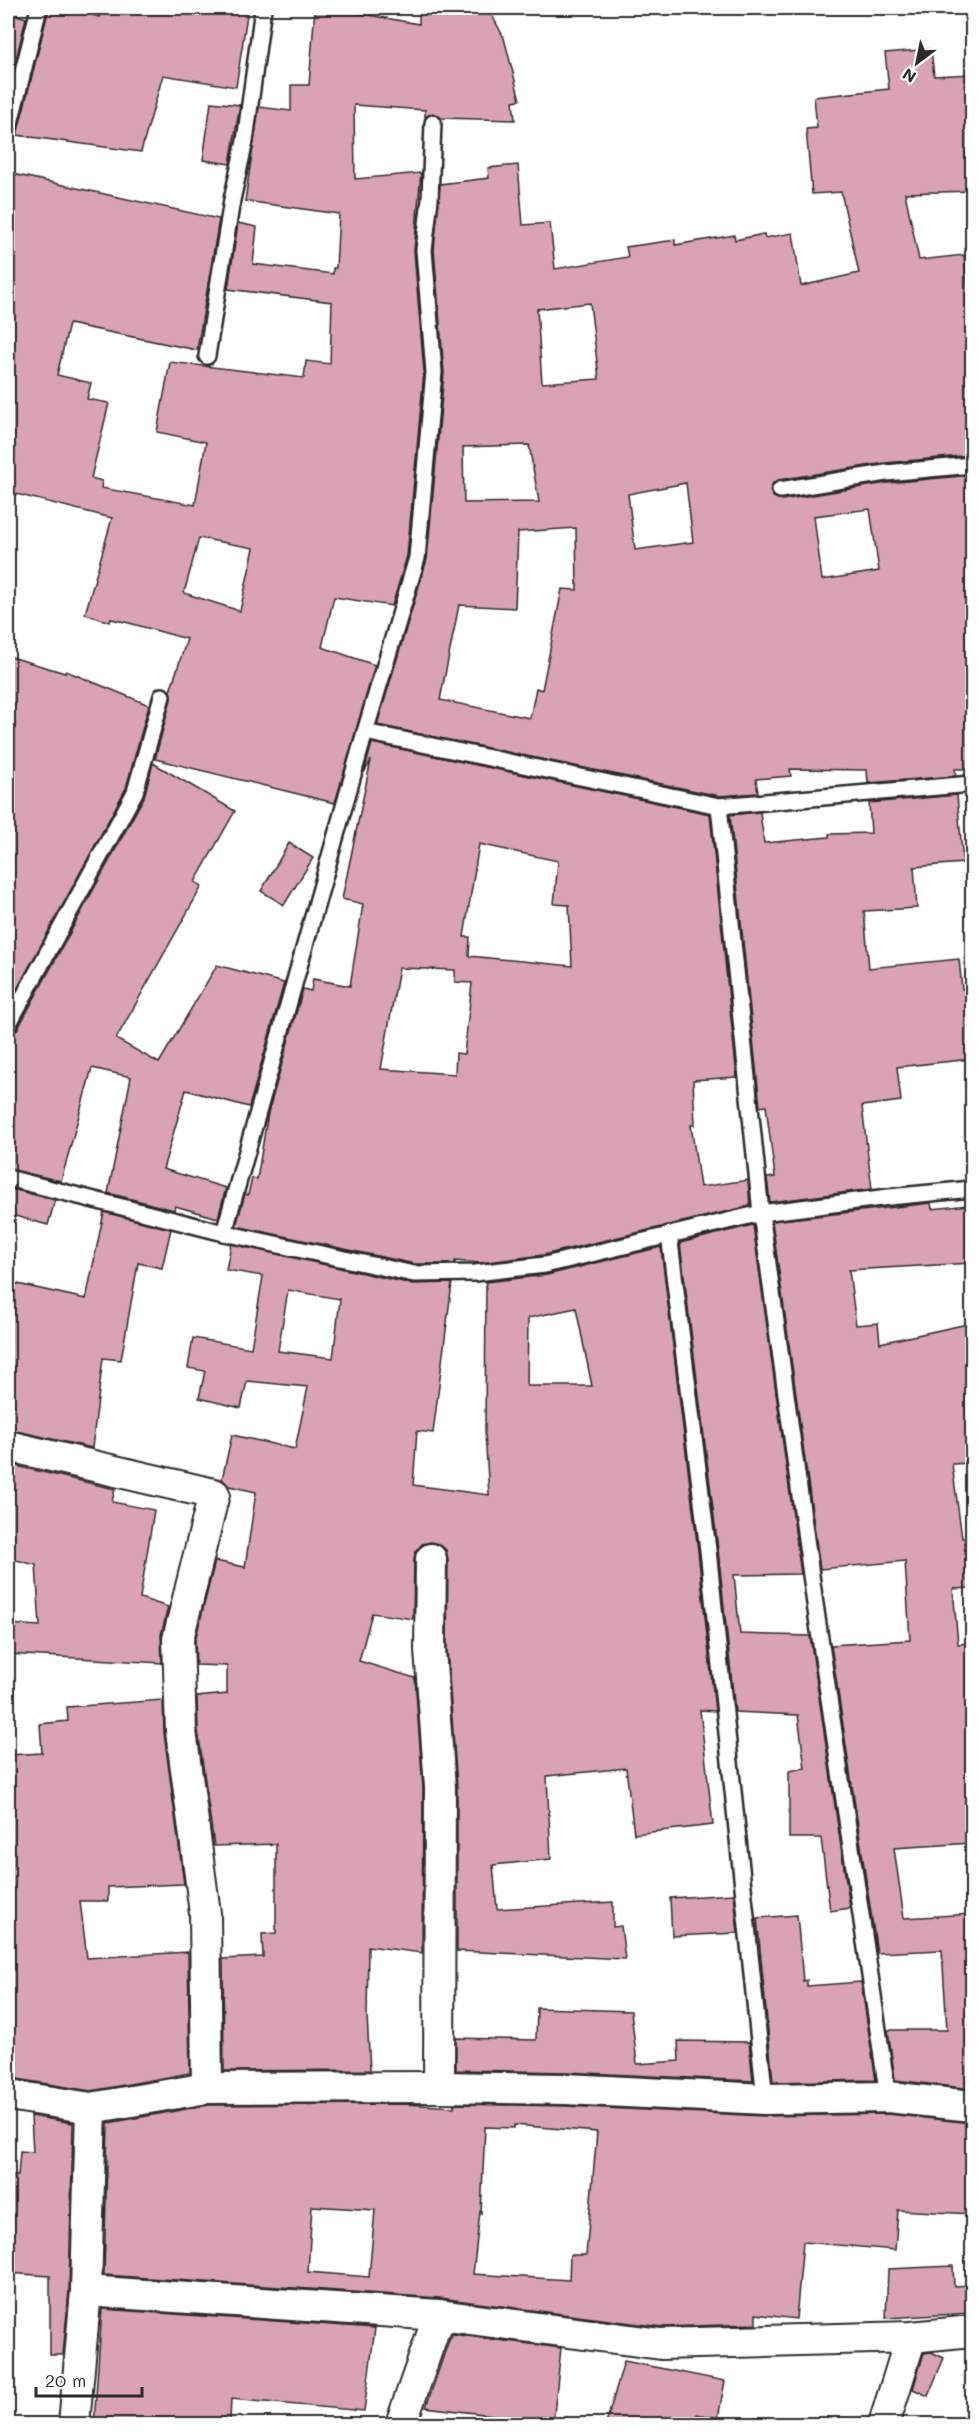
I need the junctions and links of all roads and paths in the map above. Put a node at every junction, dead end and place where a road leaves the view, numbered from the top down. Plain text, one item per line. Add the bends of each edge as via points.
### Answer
1 (39, 8) edge
2 (263, 8) edge
3 (434, 123) dead end
4 (8, 131) edge
5 (207, 356) dead end
6 (972, 465) edge
7 (780, 490) dead end
8 (162, 696) dead end
9 (365, 732) junction
10 (972, 784) edge
11 (719, 806) junction
12 (8, 1025) edge
13 (8, 1178) edge
14 (972, 1189) edge
15 (761, 1213) junction
16 (224, 1233) junction
17 (669, 1234) junction
18 (8, 1446) edge
19 (431, 1559) dead end
20 (439, 2087) junction
21 (8, 2088) edge
22 (207, 2088) junction
23 (8, 2095) edge
24 (888, 2097) junction
25 (765, 2099) junction
26 (972, 2106) edge
27 (91, 2108) junction
28 (86, 2291) junction
29 (439, 2315) junction
30 (972, 2331) edge
31 (911, 2337) junction
32 (74, 2424) edge
33 (401, 2424) edge
34 (884, 2424) edge

1 - 4 lane
2 - 5 lane
3 - 9 lane via 424,250 434,372 417,558
6 - 7 lane via 886,472
8 - 12 lane via 135,792
9 - 11 lane
9 - 16 lane
10 - 11 lane
11 - 15 lane
13 - 16 lane
14 - 15 lane
15 - 17 lane
15 - 24 lane
16 - 17 lane via 414,1274 475,1273 545,1265
17 - 25 lane via 708,1550
18 - 22 street via 214,1494 178,1639 181,1731 205,1913
19 - 20 street via 429,1650 440,1787
20 - 22 street
20 - 25 street
21 - 23 street
22 - 27 street
23 - 27 street
24 - 25 street
24 - 26 street
27 - 28 street
28 - 29 street
28 - 32 street
29 - 31 street via 661,2344
29 - 33 street
30 - 31 street
31 - 34 street

